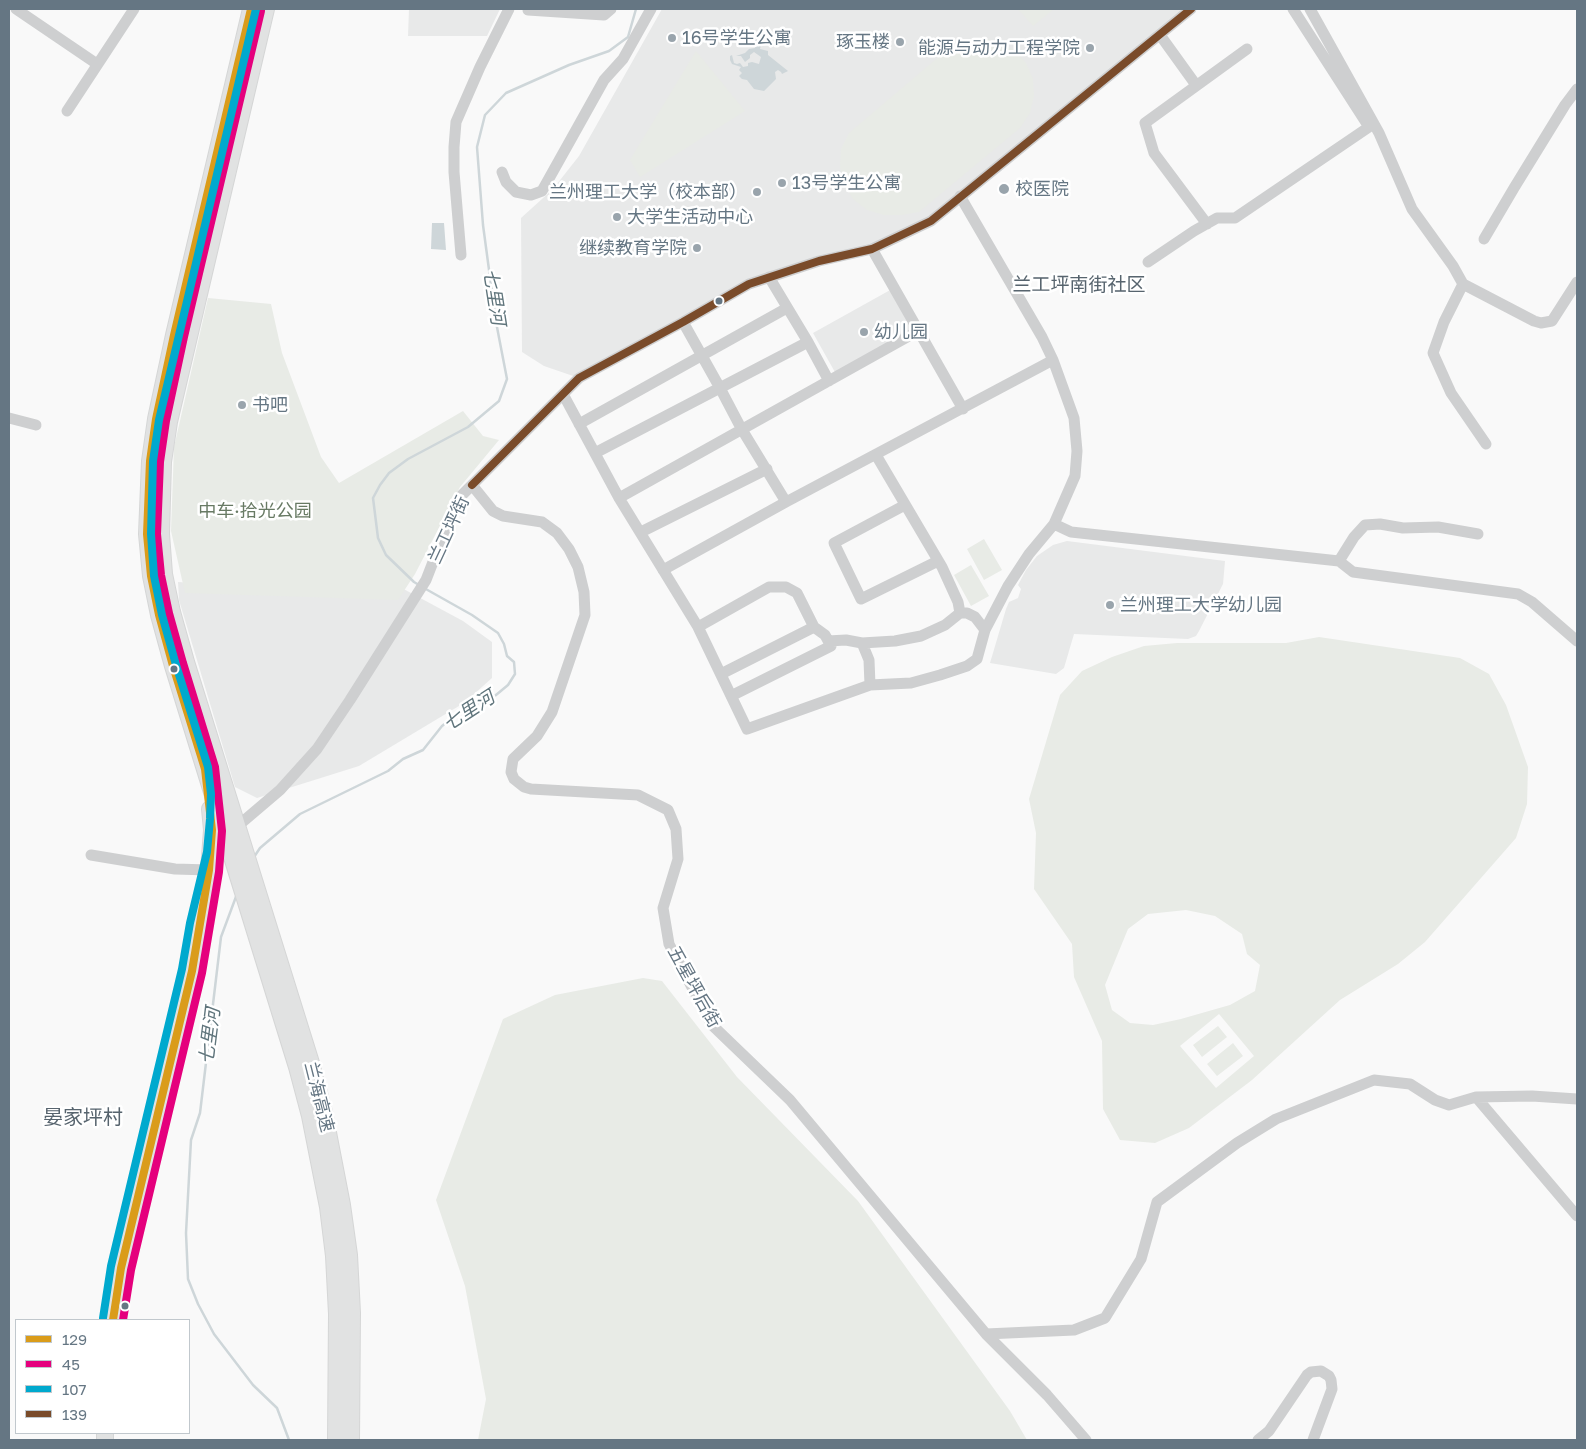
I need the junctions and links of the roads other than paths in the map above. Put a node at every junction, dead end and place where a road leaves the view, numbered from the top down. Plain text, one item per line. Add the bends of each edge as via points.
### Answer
1 (16, 9) edge
2 (134, 9) edge
3 (251, 9) edge
4 (266, 9) edge
5 (509, 9) edge
6 (611, 9) edge
7 (651, 9) edge
8 (1191, 9) edge
9 (1294, 9) edge
10 (1310, 9) edge
11 (528, 10) edge
12 (1160, 35) junction
13 (1247, 49) dead end
14 (97, 64) junction
15 (1196, 85) junction
16 (1577, 89) edge
17 (67, 111) dead end
18 (502, 172) dead end
19 (960, 196) junction
20 (1207, 224) junction
21 (1484, 239) dead end
22 (872, 249) junction
23 (461, 255) dead end
24 (1148, 262) dead end
25 (769, 277) junction
26 (1577, 282) edge
27 (1463, 284) junction
28 (787, 308) junction
29 (683, 322) junction
30 (918, 331) junction
31 (808, 342) junction
32 (702, 355) junction
33 (1053, 360) junction
34 (829, 381) junction
35 (720, 388) junction
36 (563, 394) junction
37 (963, 409) junction
38 (9, 418) edge
39 (579, 424) junction
40 (36, 425) dead end
41 (741, 428) junction
42 (1486, 444) dead end
43 (596, 453) junction
44 (876, 455) junction
45 (767, 470) junction
46 (472, 485) junction
47 (620, 498) junction
48 (786, 502) junction
49 (906, 505) junction
50 (1054, 524) junction
51 (641, 532) junction
52 (1478, 534) dead end
53 (938, 561) junction
54 (1339, 561) junction
55 (663, 570) junction
56 (158, 575) junction
57 (960, 613) junction
58 (698, 627) junction
59 (814, 627) junction
60 (985, 630) junction
61 (828, 641) junction
62 (1577, 641) edge
63 (862, 643) junction
64 (721, 674) junction
65 (870, 685) junction
66 (731, 696) junction
67 (211, 767) junction
68 (223, 839) junction
69 (91, 855) dead end
70 (209, 870) junction
71 (200, 925) junction
72 (1476, 1097) junction
73 (1577, 1099) edge
74 (1577, 1216) edge
75 (114, 1319) edge
76 (986, 1334) junction
77 (336, 1440) edge
78 (351, 1440) edge
79 (1086, 1440) edge
80 (1258, 1440) edge
81 (1313, 1440) edge

1 - 14 street
2 - 14 street
3 - 56 highway via 156,419 150,460 148,534
4 - 56 highway via 169,422 163,462
5 - 23 street via 456,122 454,172
6 - 11 street via 604,15
7 - 18 street via 623,59 604,80 542,191 531,195 516,192
8 - 12 street, 兰工坪街
9 - 20 street via 1369,127 1236,218 1218,218
10 - 27 street via 1379,132 1412,209
12 - 15 street
12 - 19 street, 兰工坪街
13 - 15 street
14 - 17 street
15 - 20 street via 1145,123 1154,153
16 - 21 street
19 - 22 street, 兰工坪街 via 931,221
19 - 33 street
20 - 24 street
22 - 25 street, 兰工坪街
22 - 30 street
25 - 28 street
25 - 29 street, 兰工坪街 via 749,284
26 - 27 street via 1552,321 1541,323
27 - 42 street via 1433,353 1451,393
28 - 31 street
28 - 32 street
29 - 32 street
29 - 36 street, 兰工坪街 via 579,378
30 - 34 street
30 - 37 street
31 - 34 street
31 - 35 street
32 - 35 street
32 - 39 street
33 - 37 street
33 - 50 street via 1074,418 1078,451 1075,476
34 - 41 street
35 - 41 street
35 - 43 street
36 - 39 street
36 - 46 street, 兰工坪街
37 - 44 street
38 - 40 street
39 - 43 street
41 - 45 street
41 - 47 street
43 - 47 street
44 - 48 street
44 - 49 street
45 - 48 street
45 - 51 street
46 - 68 street, 兰工坪街 via 462,495 426,580 317,749 280,790
46 - 76 street, 五星坪后街 via 493,511 503,516 542,522 557,533 578,567 584,592 585,615 552,712 538,736 513,759 511,772 514,779 531,789 638,796 668,810 676,829 678,859 663,908 669,944 712,1025 790,1100
47 - 51 street
48 - 55 street
49 - 53 street
49 - 53 street via 834,543 861,599
50 - 54 street via 1071,532
50 - 60 street via 1008,586
51 - 55 street
52 - 54 street via 1438,527 1365,525
53 - 57 street via 955,594
54 - 62 street via 1353,572 1518,594
55 - 58 street
56 - 67 highway via 168,649
57 - 60 street via 975,617
57 - 63 street via 945,625 921,636
58 - 59 street via 769,587 786,587 798,593
58 - 64 street
59 - 61 street
59 - 64 street
60 - 65 street via 977,659 967,666 911,683
61 - 63 street
61 - 66 street via 831,646
63 - 65 street via 869,660
64 - 66 street
65 - 66 street via 747,729
67 - 68 highway, 兰海高速
67 - 68 highway
67 - 68 highway via 212,830
68 - 70 highway
68 - 71 highway
68 - 77 highway, 兰海高速 via 233,860 306,1099 328,1207 337,1314
68 - 78 highway, 兰海高速 via 244,846 324,1112 349,1255
69 - 70 street via 175,869
70 - 71 highway
71 - 75 highway via 192,971 121,1268
72 - 73 street
72 - 74 street
72 - 76 street via 1449,1105 1410,1084 1374,1080 1276,1120 1237,1143 1157,1202 1141,1258 1105,1318 1074,1330
76 - 79 street via 1047,1395
80 - 81 street via 1269,1431 1307,1375 1320,1371 1331,1380 1332,1389

